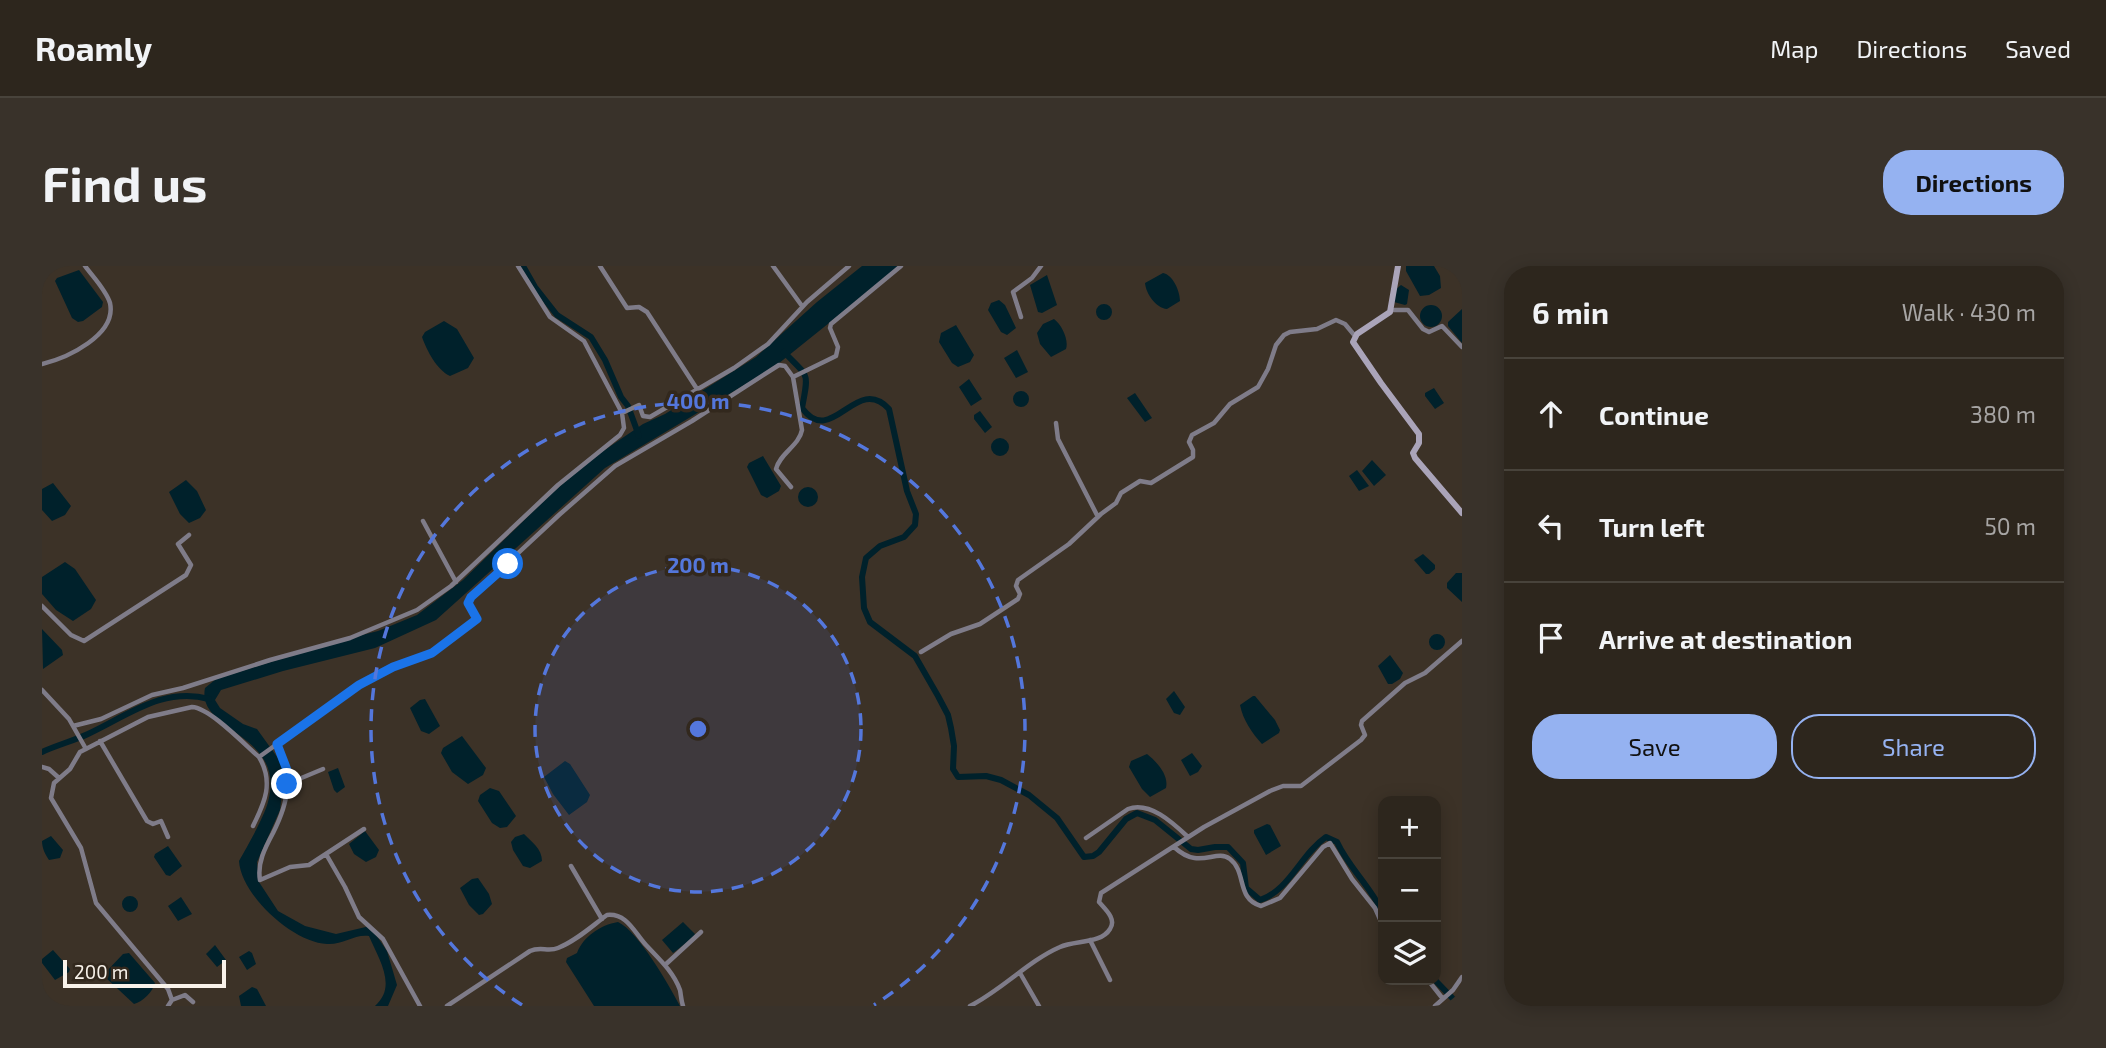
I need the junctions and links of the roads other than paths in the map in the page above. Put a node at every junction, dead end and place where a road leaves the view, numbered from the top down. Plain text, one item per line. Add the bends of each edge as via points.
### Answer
1 (85, 266) edge
2 (518, 266) edge
3 (600, 266) edge
4 (773, 266) edge
5 (849, 266) edge
6 (901, 266) edge
7 (1041, 266) edge
8 (1398, 266) edge
9 (802, 306) junction
10 (1391, 310) junction
11 (1021, 317) dead end
12 (1355, 336) junction
13 (1462, 347) edge
14 (42, 365) edge
15 (795, 376) junction
16 (697, 389) junction
17 (623, 412) junction
18 (1056, 423) dead end
19 (791, 487) dead end
20 (1462, 513) edge
21 (1098, 517) junction
22 (423, 521) dead end
23 (189, 535) dead end
24 (456, 582) junction
25 (42, 606) edge
26 (1462, 641) edge
27 (921, 652) dead end
28 (42, 690) edge
29 (73, 726) junction
30 (100, 741) junction
31 (275, 745) junction
32 (85, 747) junction
33 (260, 755) junction
34 (42, 767) edge
35 (323, 769) dead end
36 (59, 778) junction
37 (287, 784) junction
38 (253, 826) dead end
39 (364, 829) dead end
40 (168, 837) dead end
41 (1086, 838) dead end
42 (1186, 838) junction
43 (1176, 846) junction
44 (326, 854) junction
45 (571, 866) dead end
46 (602, 919) junction
47 (1381, 922) edge
48 (701, 932) dead end
49 (1090, 940) junction
50 (665, 965) junction
51 (1020, 973) junction
52 (1462, 977) edge
53 (1110, 980) dead end
54 (1433, 985) edge
55 (1445, 998) junction
56 (172, 1000) junction
57 (193, 1002) dead end
58 (168, 1006) edge
59 (420, 1006) edge
60 (447, 1006) edge
61 (683, 1006) edge
62 (970, 1006) edge
63 (1039, 1006) edge
64 (1435, 1006) edge

1 - 14 street via 108,299 109,324 92,340
2 - 17 street via 550,317 584,341
3 - 16 street via 627,308 647,312
4 - 9 street
5 - 9 street
6 - 15 street via 833,321 830,328 838,353
7 - 11 street via 1013,292
8 - 10 street
9 - 16 street via 768,344
10 - 12 street
10 - 13 street via 1408,310 1429,332 1443,326
12 - 20 street via 1357,349 1419,434 1413,455
12 - 21 street via 1336,320 1284,335 1258,387 1192,435 1193,457 1151,483 1140,481 1126,488
15 - 19 street via 803,430 776,469
15 - 31 street via 779,365 615,466 471,597 468,603 477,618 472,623 432,653 359,685
16 - 17 street via 650,417 643,416 639,405
17 - 24 street via 620,435 552,490
18 - 21 street via 1058,439
21 - 27 street via 1018,580 1018,599 980,624
22 - 24 street
23 - 25 street via 178,544 191,565 186,575 84,641 71,635
24 - 29 street via 417,610 365,633 152,695 101,719
26 - 42 street via 1389,696 1362,721 1363,738 1307,782 1270,791
28 - 29 street
29 - 32 street
30 - 32 street
30 - 33 street via 148,717 197,707
30 - 40 street via 147,821 161,821
31 - 33 street
31 - 37 street via 287,770
32 - 36 street
33 - 38 street via 268,788
34 - 36 street
35 - 37 street
36 - 56 street via 51,797 82,848 96,903 162,981
37 - 44 street via 281,816 262,858 260,880 290,867 309,865
39 - 44 street
41 - 42 street via 1135,807 1162,816
42 - 43 street
43 - 47 street via 1192,859 1229,858 1238,869 1243,892 1250,902 1261,906 1280,898 1330,843
43 - 49 street via 1101,893 1099,902 1111,917 1112,928
44 - 59 street via 352,906 383,939
45 - 46 street
46 - 50 street via 612,915 625,919
46 - 60 street via 561,947 530,951
48 - 50 street
49 - 51 street via 1059,947
49 - 53 street
50 - 61 street via 681,992
51 - 62 street
51 - 63 street
52 - 55 street
54 - 55 street
55 - 64 street
56 - 57 street via 185,995
56 - 58 street

